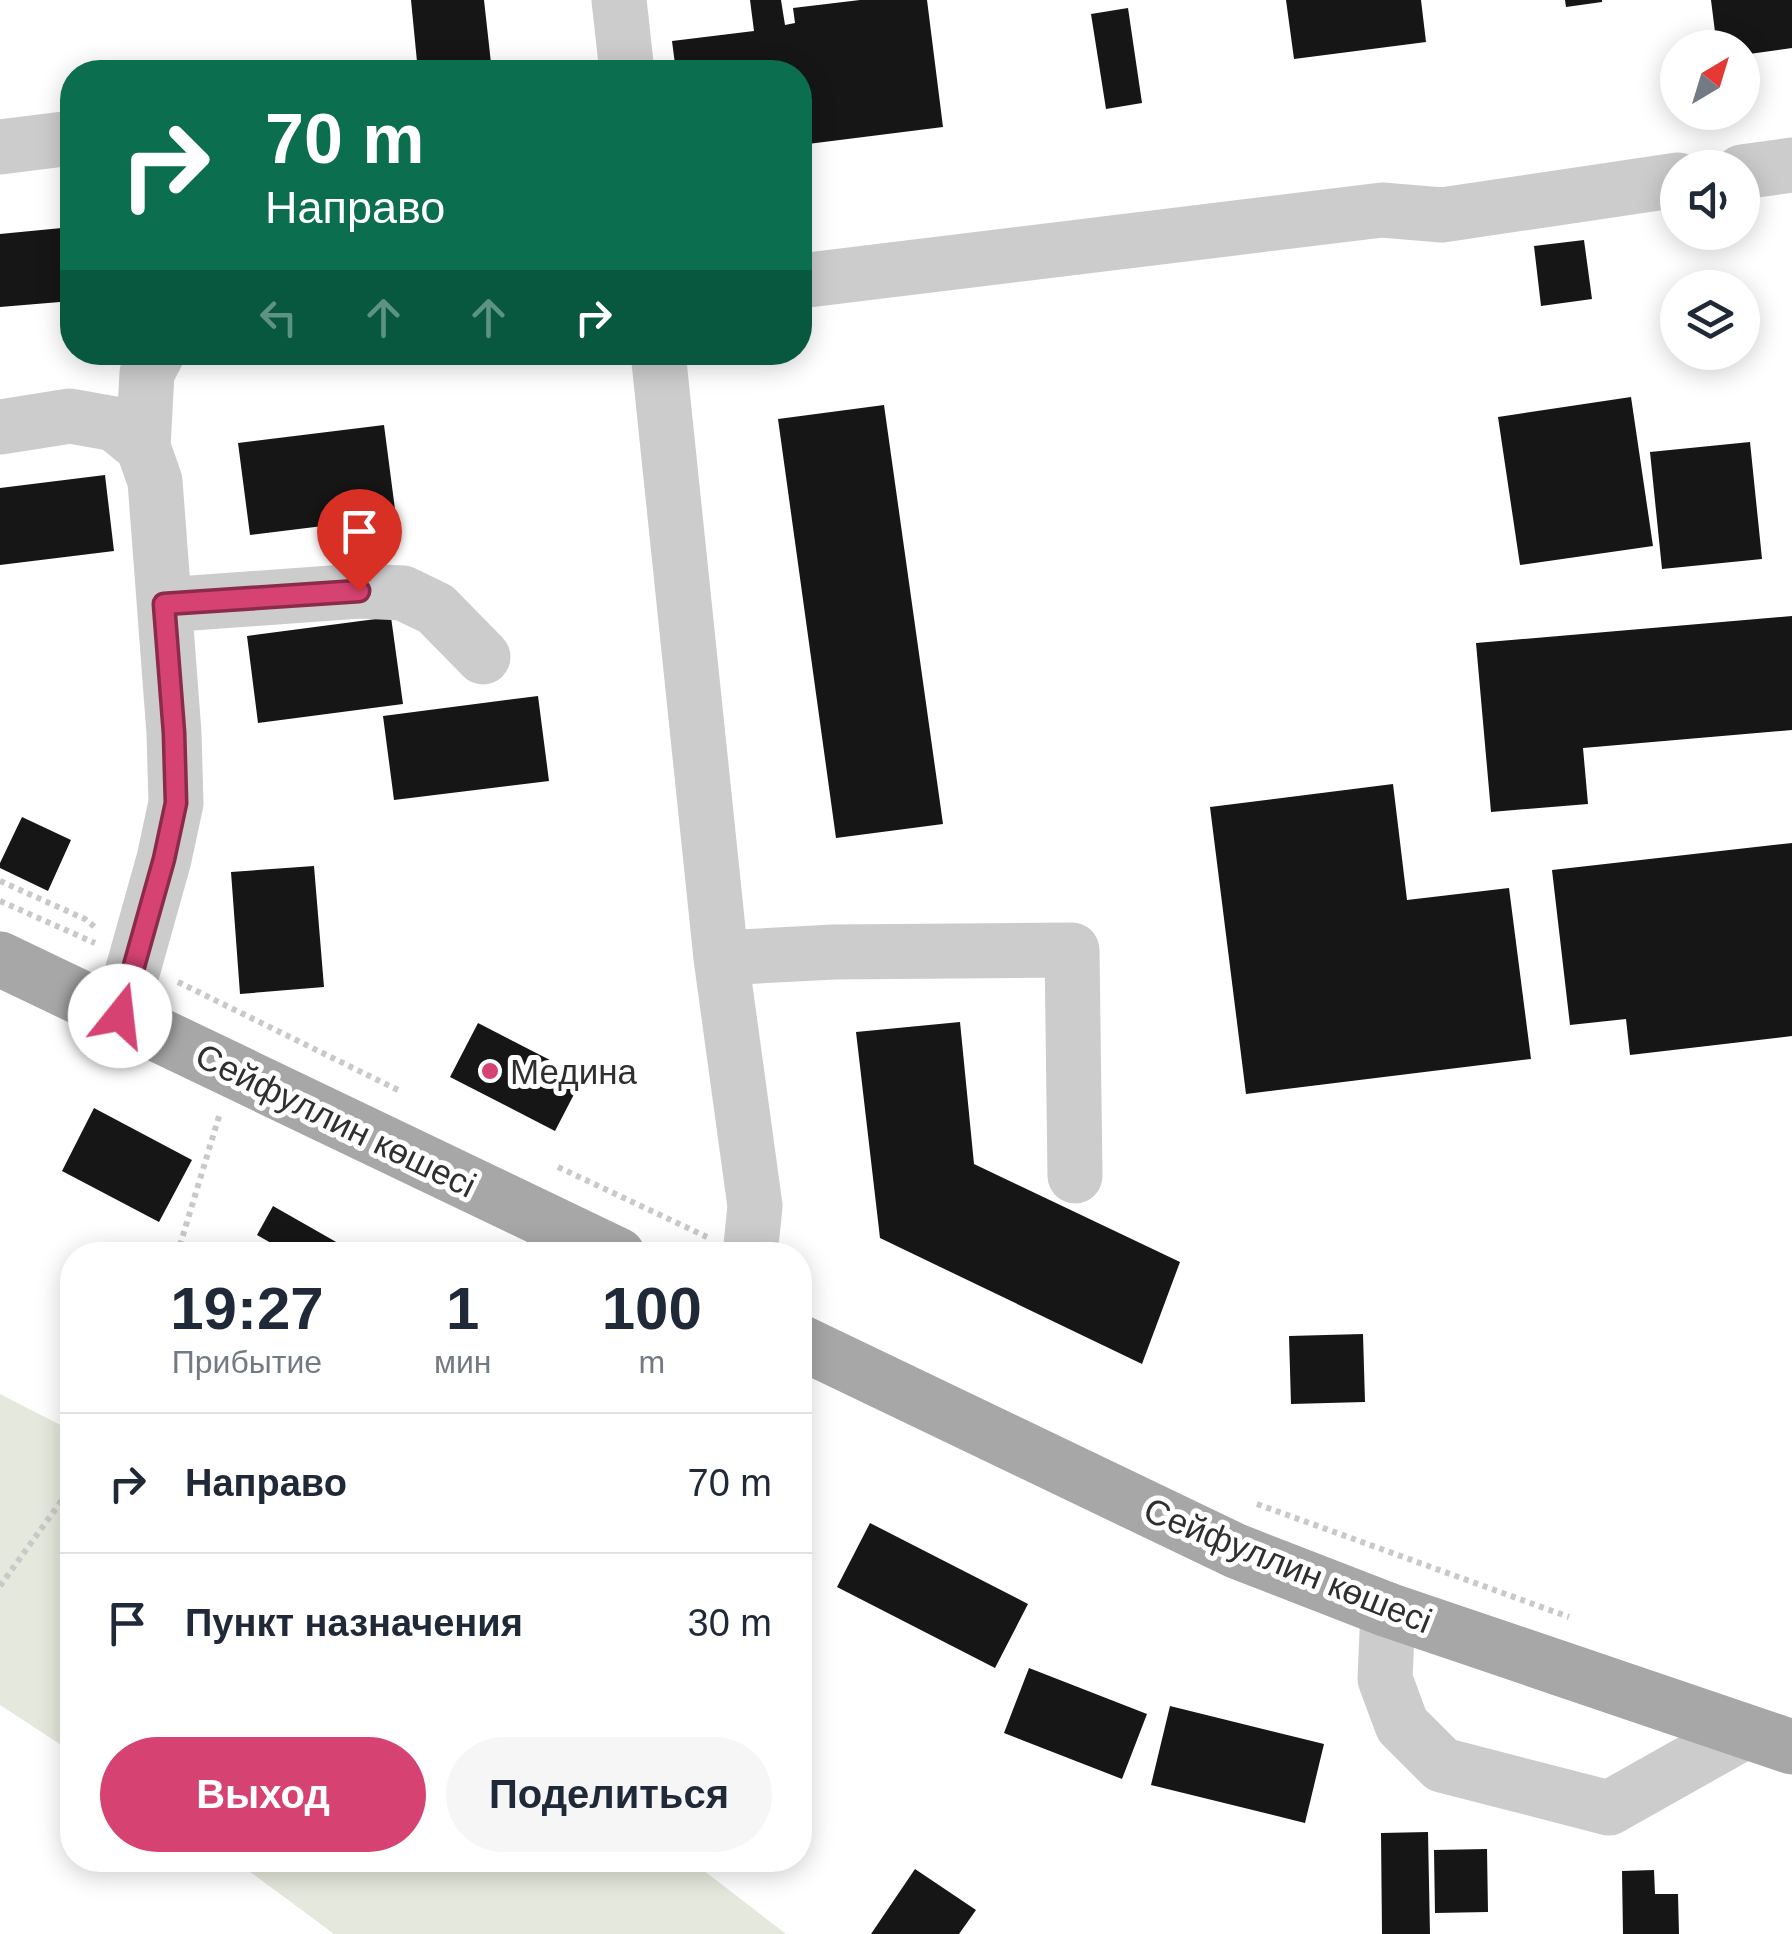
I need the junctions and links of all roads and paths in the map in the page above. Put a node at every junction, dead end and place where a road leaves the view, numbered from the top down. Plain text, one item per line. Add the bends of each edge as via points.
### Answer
1 (619, 0) edge
2 (626, 60) edge
3 (60, 139) edge
4 (0, 146) edge
5 (1792, 165) edge
6 (1760, 169) edge
7 (1660, 183) edge
8 (812, 280) edge
9 (151, 365) edge
10 (659, 365) edge
11 (0, 427) edge
12 (143, 447) junction
13 (164, 604) junction
14 (483, 657) dead end
15 (0, 881) edge
16 (0, 900) edge
17 (721, 958) junction
18 (0, 959) edge
19 (136, 961) junction
20 (120, 1016) junction
21 (233, 1070) junction
22 (402, 1092) dead end
23 (558, 1168) dead end
24 (1074, 1176) dead end
25 (181, 1242) edge
26 (591, 1242) edge
27 (720, 1242) edge
28 (734, 1242) edge
29 (812, 1348) edge
30 (60, 1503) edge
31 (1256, 1504) dead end
32 (0, 1586) edge
33 (1388, 1610) junction
34 (1572, 1618) dead end
35 (1768, 1740) edge

1 - 2 lane
3 - 4 lane
5 - 6 lane
7 - 8 lane via 1442,215 1382,210
9 - 12 lane
10 - 17 lane
11 - 12 lane via 70,416 115,424
12 - 13 lane via 155,480
13 - 14 lane via 403,592 436,608
13 - 19 lane via 176,803
15 - 19 path via 84,919
16 - 19 path
17 - 24 lane via 1072,950
17 - 28 lane via 755,1206
18 - 20 main road, Сейфуллин көшесі
19 - 20 lane
19 - 22 path
20 - 21 main road, Сейфуллин көшесі
21 - 25 path
21 - 26 main road, Сейфуллин көшесі
23 - 27 path
29 - 33 main road, Сейфуллин көшесі via 1236,1551
30 - 32 path
31 - 34 path
33 - 35 main road, Сейфуллин көшесі
33 - 35 lane via 1386,1679 1402,1725 1442,1766 1609,1808

